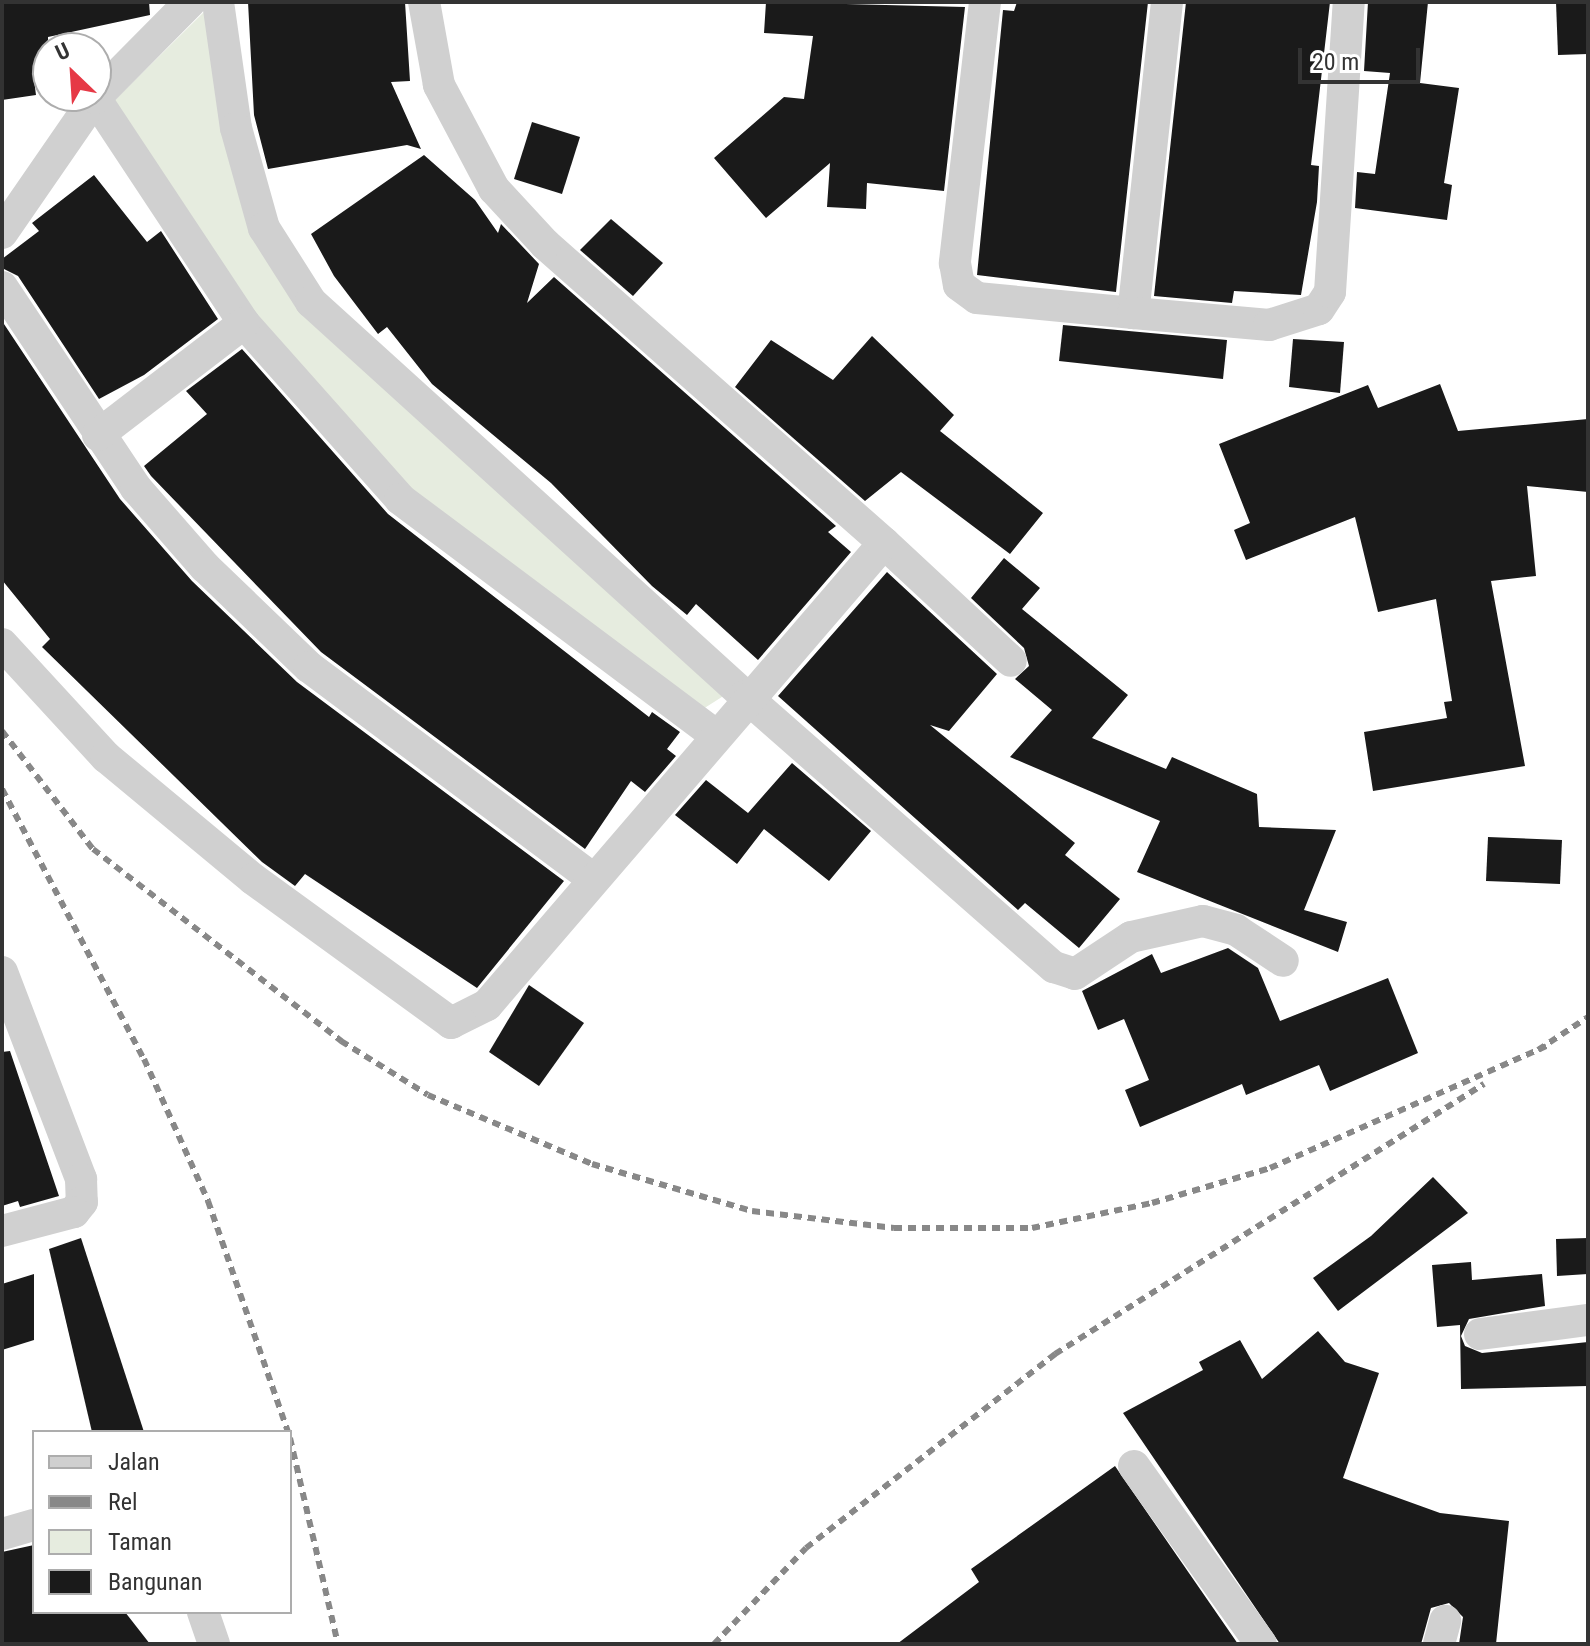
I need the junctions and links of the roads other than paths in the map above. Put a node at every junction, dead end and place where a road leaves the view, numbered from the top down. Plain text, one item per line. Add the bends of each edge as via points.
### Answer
1 (190, 2) edge
2 (218, 2) edge
3 (424, 2) edge
4 (985, 2) edge
5 (1167, 2) edge
6 (1349, 2) edge
7 (112, 81) edge
8 (85, 112) edge
9 (104, 112) edge
10 (2, 233) edge
11 (2, 287) edge
12 (1133, 313) junction
13 (244, 323) junction
14 (98, 435) junction
15 (884, 543) junction
16 (2, 644) edge
17 (1011, 661) dead end
18 (745, 696) junction
19 (714, 734) junction
20 (593, 879) junction
21 (1283, 961) dead end
22 (2, 972) edge
23 (2, 1231) edge
24 (1588, 1320) edge
25 (1480, 1334) dead end
26 (1134, 1466) dead end
27 (32, 1526) edge
28 (2, 1534) edge
29 (204, 1614) edge
30 (214, 1644) edge
31 (1261, 1644) edge

1 - 7 street
2 - 18 street via 236,128 264,228 311,302
3 - 15 street via 439,85 494,189 545,244
4 - 12 street via 955,263 959,285 977,298
5 - 12 street
6 - 12 street via 1330,292 1319,309 1269,325
8 - 10 street
9 - 13 street
11 - 14 street
13 - 14 street
13 - 19 street via 400,499
14 - 20 street via 171,531 309,667
15 - 17 street
15 - 18 street
16 - 20 street via 106,757 442,1021 479,1012
18 - 19 street
18 - 21 street via 1054,967 1075,974 1131,937 1203,921 1236,930
19 - 20 street
22 - 23 street via 81,1179 82,1202 74,1212
24 - 25 street
26 - 31 street
27 - 28 street
29 - 30 street

